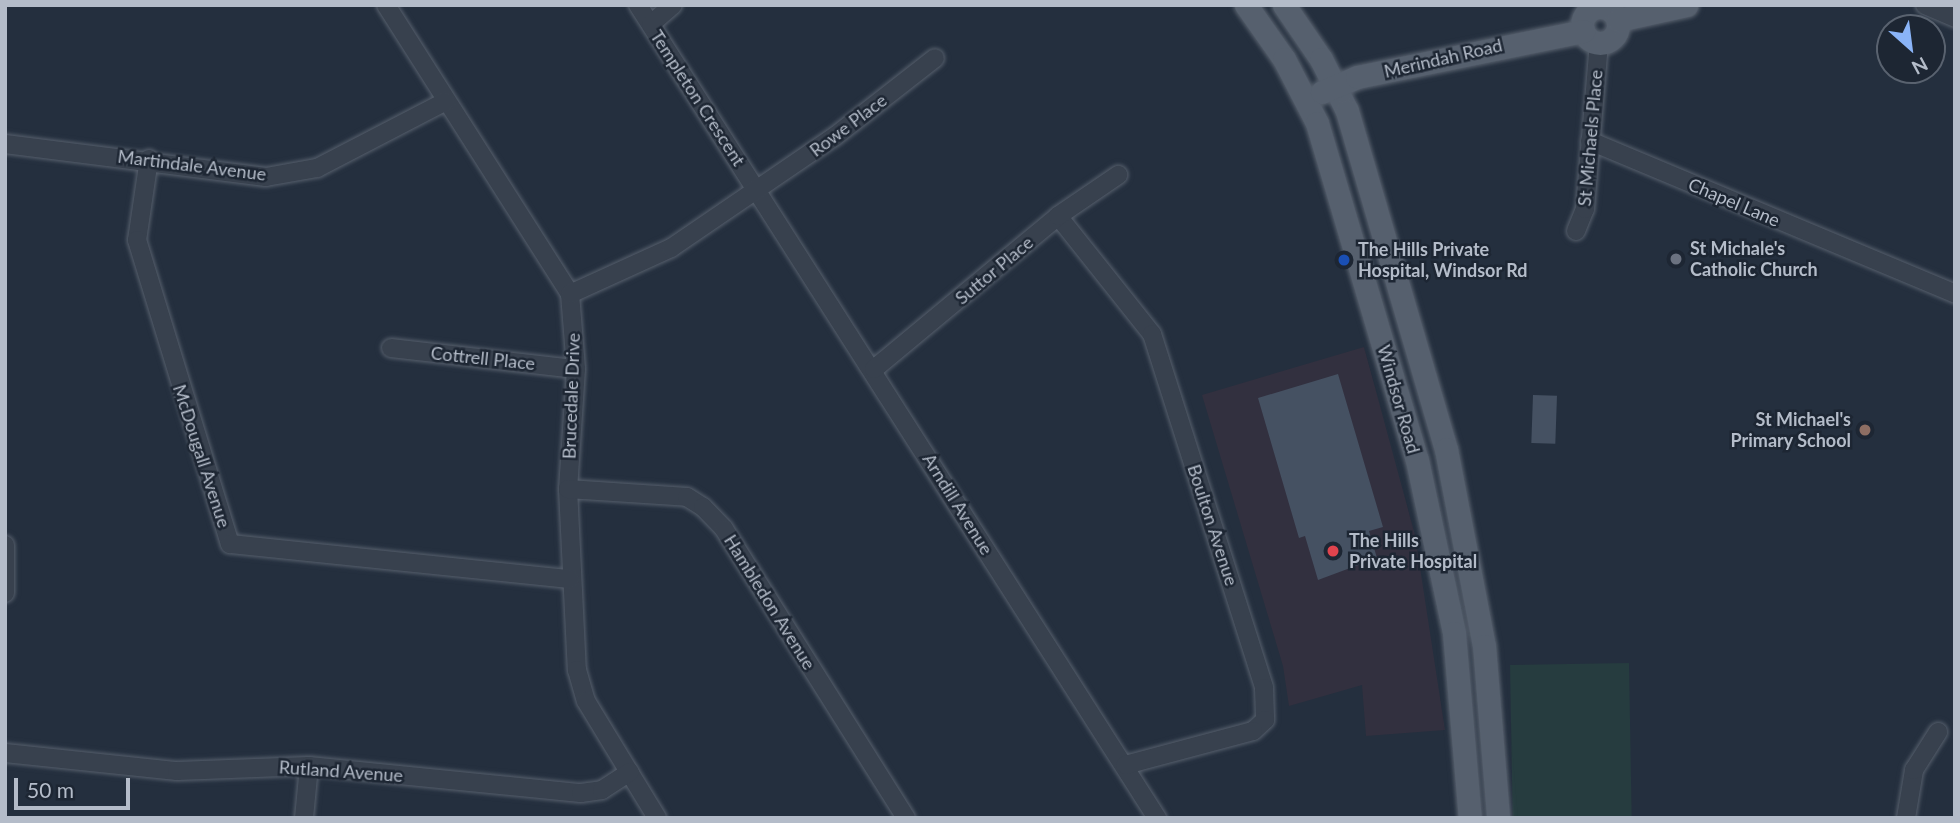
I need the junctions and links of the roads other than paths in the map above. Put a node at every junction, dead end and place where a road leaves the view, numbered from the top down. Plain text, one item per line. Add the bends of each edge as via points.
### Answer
1 (386, 5) edge
2 (638, 5) edge
3 (673, 5) edge
4 (1246, 5) edge
5 (1284, 5) edge
6 (1686, 5) edge
7 (1925, 5) edge
8 (1607, 11) edge
9 (1955, 18) edge
10 (650, 24) junction
11 (1591, 37) junction
12 (935, 58) dead end
13 (1335, 86) junction
14 (1306, 98) junction
15 (446, 101) junction
16 (1590, 141) junction
17 (5, 144) edge
18 (149, 159) junction
19 (1118, 175) dead end
20 (758, 191) junction
21 (1058, 216) junction
22 (1576, 231) dead end
23 (1955, 294) edge
24 (570, 295) junction
25 (391, 348) dead end
26 (576, 369) junction
27 (874, 369) junction
28 (568, 489) junction
29 (5, 545) edge
30 (7, 573) edge
31 (1473, 576) junction
32 (570, 579) junction
33 (5, 593) edge
34 (1456, 652) junction
35 (1938, 732) dead end
36 (5, 753) edge
37 (1125, 765) junction
38 (309, 766) junction
39 (630, 772) junction
40 (1497, 778) junction
41 (304, 818) edge
42 (657, 818) edge
43 (906, 818) edge
44 (1157, 818) edge
45 (1470, 818) edge
46 (1499, 818) edge
47 (1906, 818) edge

1 - 15 street, Brucedale Drive
2 - 10 street, Templeton Crescent
3 - 10 street
4 - 14 main road, Windsor Road
5 - 13 main road, Windsor Road
6 - 8 main road
7 - 9 street
8 - 11 main road via 1612,39
10 - 20 street, Templeton Crescent
11 - 13 main road, Merindah Road via 1357,78
11 - 16 street, St Michaels Place
12 - 20 street, Rowe Place
13 - 14 main road, Merindah Road
13 - 31 main road, Windsor Road via 1360,155 1442,436
14 - 34 main road, Windsor Road via 1340,195 1417,460
15 - 18 street, Martindale Avenue via 317,168 266,177
15 - 24 street, Brucedale Drive
16 - 22 street, St Michaels Place via 1585,209
16 - 23 street, Chapel Lane
17 - 18 street, Martindale Avenue
18 - 32 street, McDougall Avenue via 137,240 230,544
19 - 21 street, Suttor Place
20 - 24 street, Rowe Place via 671,248
20 - 27 street, Arndill Avenue
21 - 27 street, Suttor Place
21 - 37 street, Boulton Avenue via 1152,334 1264,688 1265,720 1253,730
24 - 26 street, Brucedale Drive
25 - 26 street, Cottrell Place
26 - 28 street, Brucedale Drive
27 - 37 street, Arndill Avenue
28 - 32 street, Brucedale Drive
28 - 43 street, Hambledon Avenue via 687,497 704,507 724,529
29 - 30 street
30 - 33 street
31 - 34 main road via 1464,639
31 - 40 main road, Windsor Road
32 - 39 street, Brucedale Drive via 586,701
34 - 40 main road via 1472,682 1485,761
34 - 45 main road, Windsor Road
35 - 47 street via 1914,770
36 - 38 street, Rutland Avenue via 177,771
37 - 44 street, Arndill Avenue
38 - 39 street, Rutland Avenue via 581,793 602,790
38 - 41 street
39 - 42 street, Brucedale Drive
40 - 46 main road, Windsor Road

